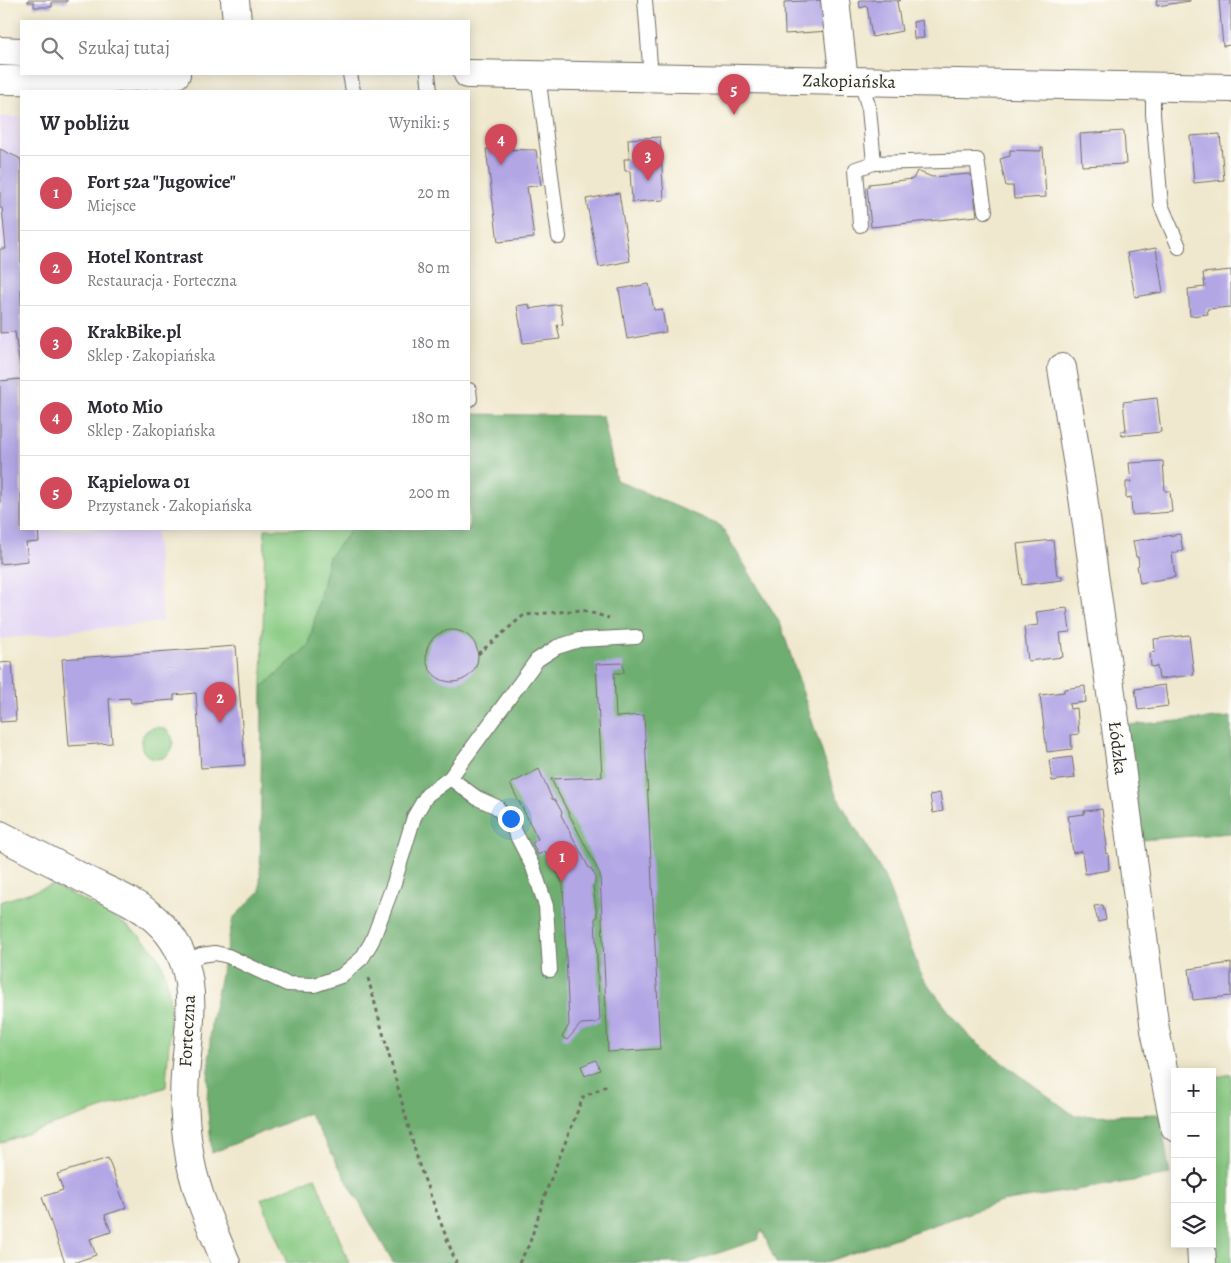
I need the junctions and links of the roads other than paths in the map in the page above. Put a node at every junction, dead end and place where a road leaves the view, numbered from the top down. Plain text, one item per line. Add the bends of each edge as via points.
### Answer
1 (235, 0) edge
2 (645, 0) edge
3 (835, 0) edge
4 (237, 20) edge
5 (0, 51) edge
6 (20, 52) edge
7 (470, 74) edge
8 (162, 75) edge
9 (350, 75) edge
10 (428, 75) edge
11 (538, 75) junction
12 (651, 78) junction
13 (0, 80) edge
14 (853, 81) junction
15 (1153, 87) junction
16 (1231, 88) edge
17 (352, 90) edge
18 (430, 90) edge
19 (874, 163) junction
20 (985, 212) dead end
21 (860, 225) dead end
22 (559, 237) dead end
23 (1179, 247) dead end
24 (1062, 368) dead end
25 (636, 637) road end
26 (450, 778) junction
27 (0, 835) edge
28 (184, 962) junction
29 (550, 970) dead end
30 (1172, 1113) edge
31 (1201, 1248) edge
32 (226, 1263) edge
33 (1202, 1263) edge

1 - 4 street
2 - 12 lane
3 - 14 street
5 - 6 street
7 - 11 street, Zakopiańska
8 - 13 street via 79,81
9 - 17 lane
10 - 18 lane
11 - 12 street, Zakopiańska
11 - 22 lane
12 - 14 street, Zakopiańska
14 - 15 street, Zakopiańska
14 - 19 lane via 869,109
15 - 16 street, Zakopiańska
15 - 23 lane via 1161,206
19 - 20 lane via 977,160
19 - 21 lane via 856,169
24 - 30 street, Łódzka via 1116,728 1155,1030
25 - 26 lane via 579,640 557,647 537,660
26 - 28 lane via 427,795 414,818 372,941 362,958 341,976 314,985 287,984 215,953
26 - 29 lane via 477,798 497,807 512,826 533,867 546,906
27 - 28 street, Forteczna via 135,905 156,920 174,942
28 - 32 street, Forteczna via 192,1008 185,1078 189,1154
31 - 33 street

